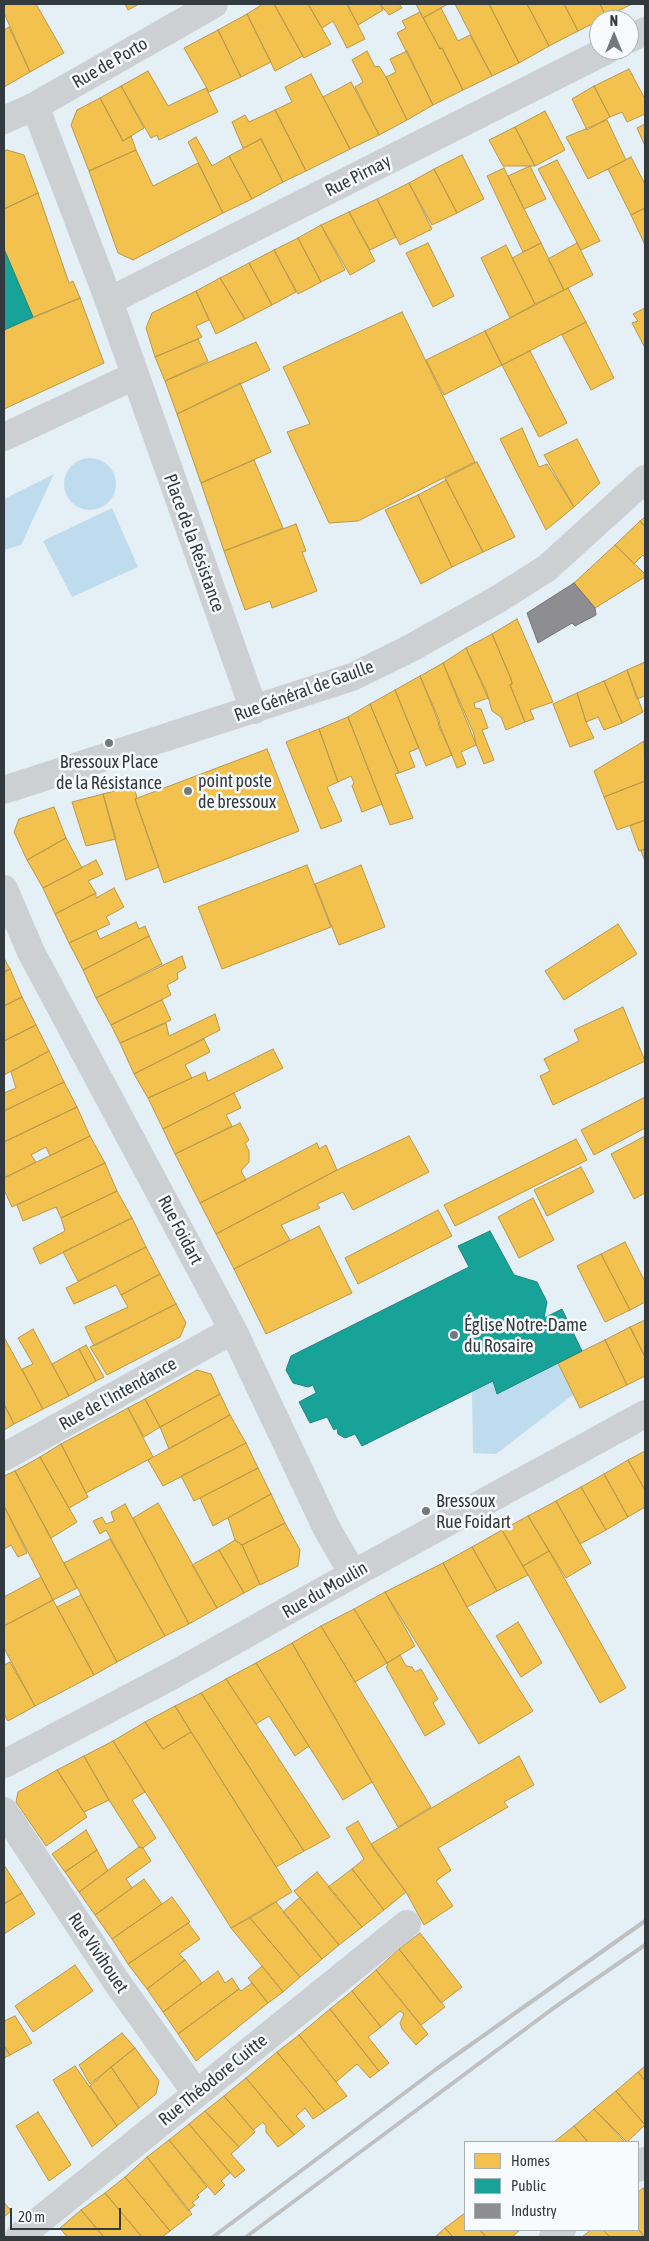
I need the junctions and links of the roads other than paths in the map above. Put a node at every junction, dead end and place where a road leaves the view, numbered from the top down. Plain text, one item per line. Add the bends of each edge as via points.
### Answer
1 (214, 4) edge
2 (589, 60) edge
3 (35, 106) junction
4 (4, 120) edge
5 (109, 301) junction
6 (134, 376) junction
7 (4, 437) edge
8 (645, 480) edge
9 (254, 710) junction
10 (4, 790) edge
11 (4, 889) edge
12 (233, 1330) junction
13 (645, 1414) edge
14 (4, 1457) edge
15 (352, 1574) junction
16 (4, 1764) edge
17 (4, 1810) edge
18 (407, 1924) dead end
19 (196, 2093) junction
20 (19, 2237) edge

1 - 3 street, Rue de Porto
2 - 5 street, Rue Pirnay
3 - 4 street, Rue de Porto
3 - 5 street, Place de la Résistance
5 - 6 street, Place de la Résistance
6 - 7 street
6 - 9 street, Place de la Résistance
8 - 9 street, Rue Général de Gaulle via 547,568 500,598 352,677
9 - 10 street, Rue Général de Gaulle
11 - 12 street, Rue Foidart via 31,952
12 - 14 street, Rue de l'Intendance
12 - 15 street, Rue Foidart via 327,1529
13 - 15 street, Rue du Moulin
15 - 16 street, Rue du Moulin via 173,1675
17 - 19 street, Rue Vivihouet via 116,1981
18 - 19 street, Rue Théodore Cuitte
19 - 20 street, Rue Théodore Cuitte

